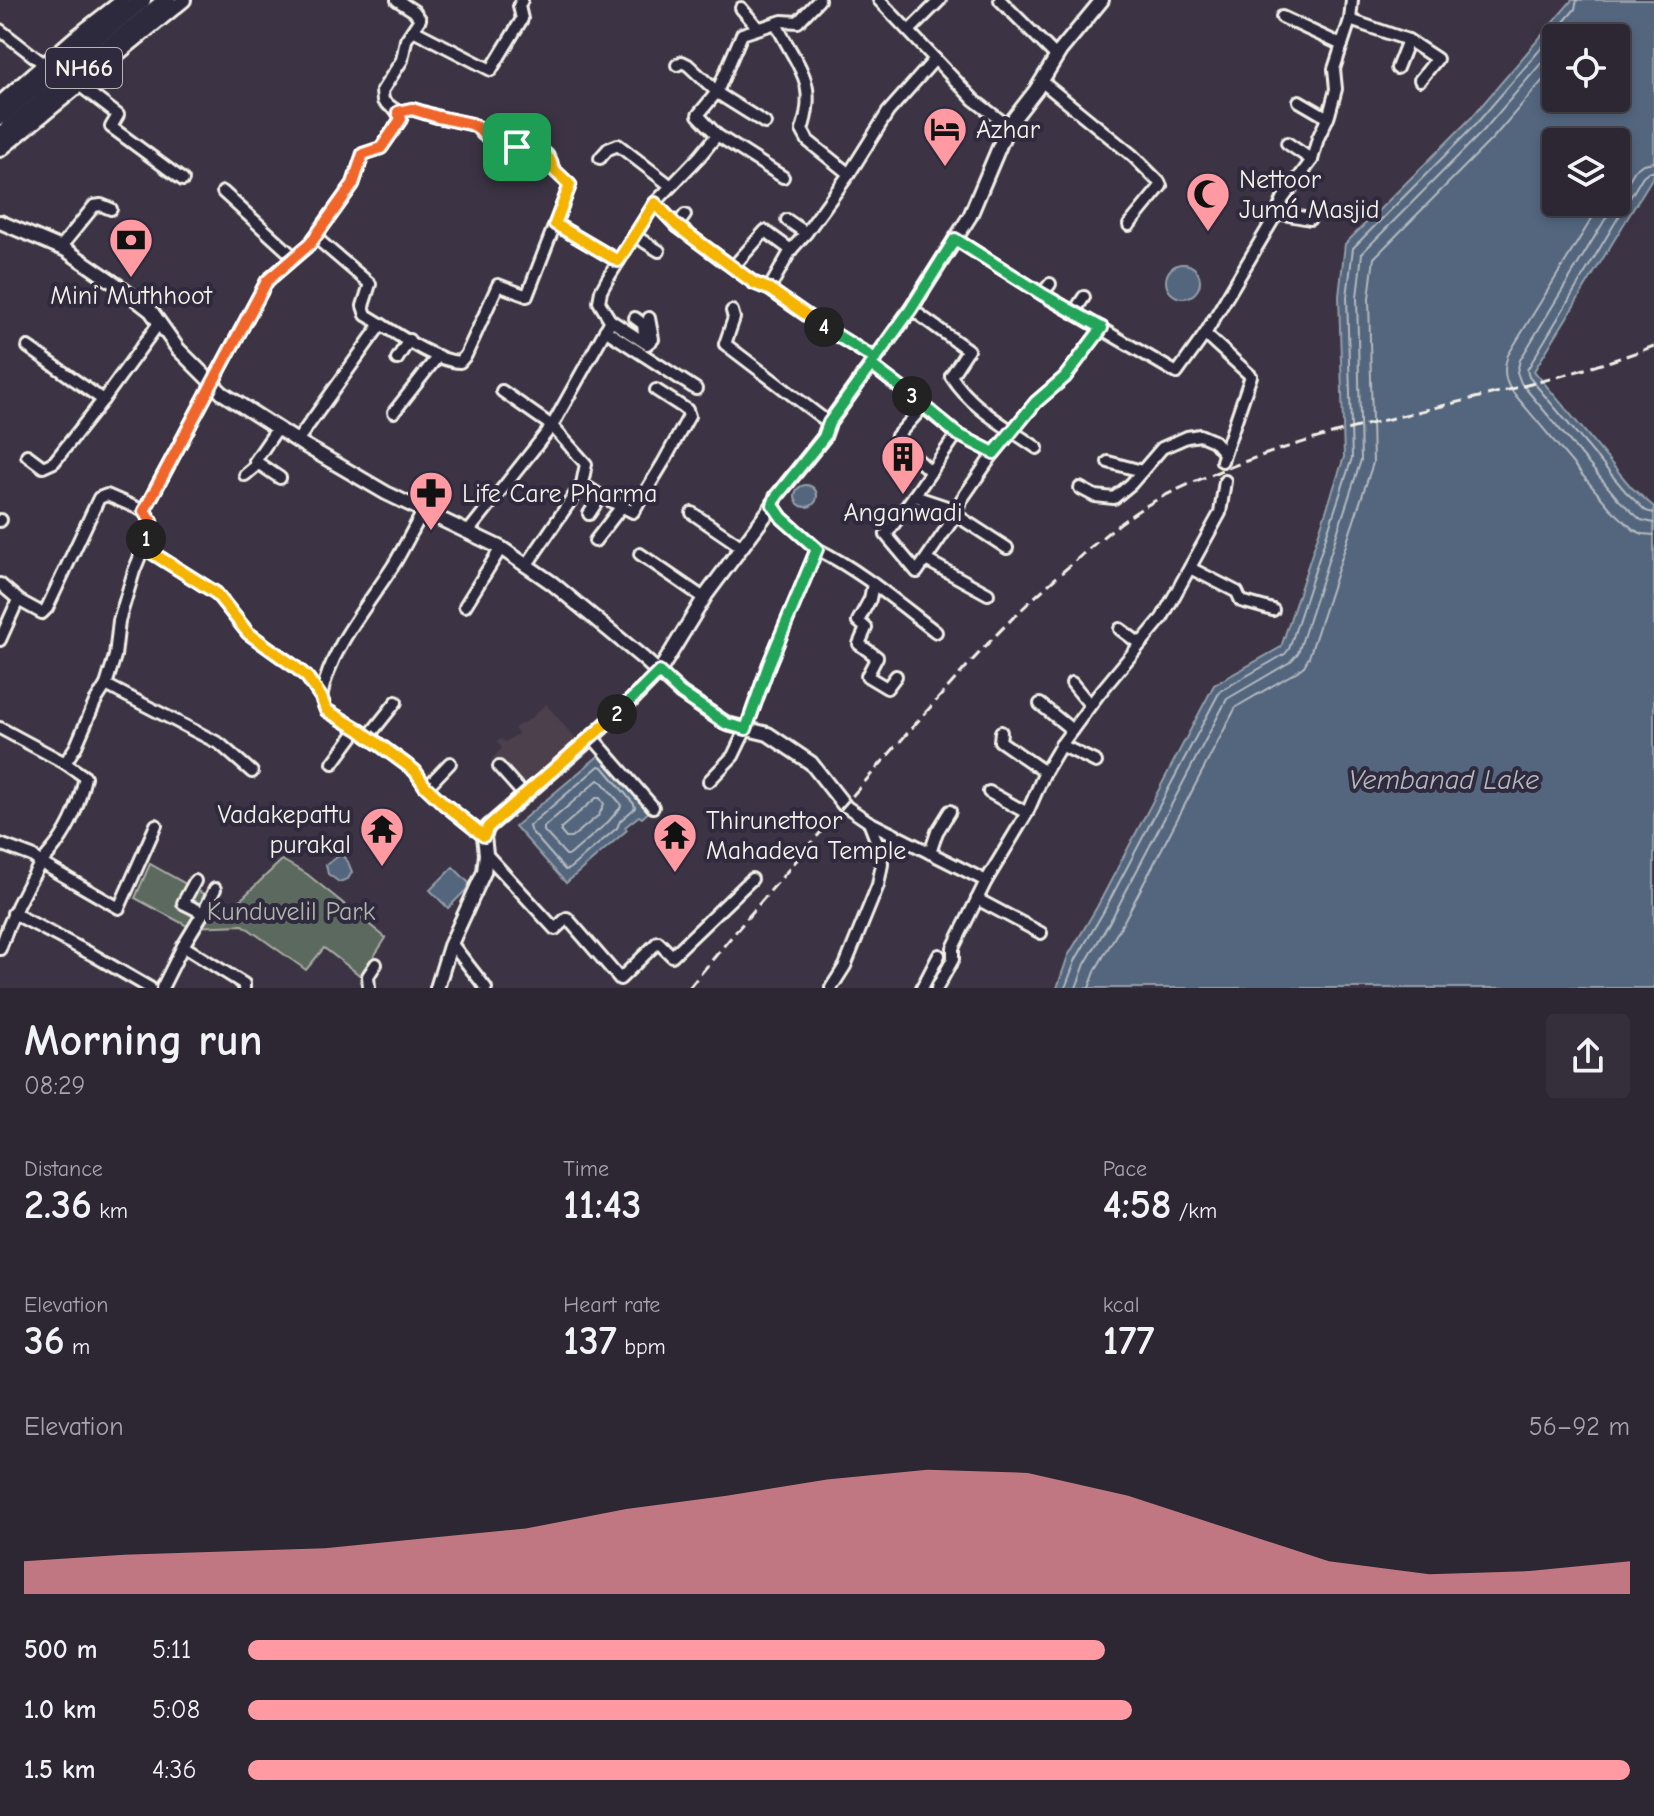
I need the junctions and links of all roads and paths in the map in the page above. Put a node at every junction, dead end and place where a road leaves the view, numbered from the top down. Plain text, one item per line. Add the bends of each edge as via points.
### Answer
1 (123, 0) edge
2 (142, 0) edge
3 (167, 0) edge
4 (184, 0) edge
5 (397, 0) edge
6 (522, 0) edge
7 (819, 0) edge
8 (879, 0) edge
9 (940, 0) edge
10 (1000, 0) edge
11 (1102, 0) edge
12 (1352, 0) edge
13 (741, 8) dead end
14 (1350, 20) junction
15 (776, 23) junction
16 (1287, 23) dead end
17 (758, 28) junction
18 (0, 30) edge
19 (413, 30) junction
20 (909, 31) junction
21 (1408, 40) junction
22 (1342, 45) junction
23 (1056, 56) junction
24 (935, 59) junction
25 (44, 64) junction
26 (677, 65) dead end
27 (1397, 68) dead end
28 (86, 75) junction
29 (1420, 80) dead end
30 (1041, 81) junction
31 (717, 92) junction
32 (1299, 101) dead end
33 (0, 103) edge
34 (398, 112) junction
35 (0, 116) edge
36 (1328, 118) junction
37 (765, 123) dead end
38 (1008, 126) junction
39 (717, 135) junction
40 (0, 136) edge
41 (1287, 143) dead end
42 (0, 150) edge
43 (600, 158) dead end
44 (1312, 160) junction
45 (849, 174) junction
46 (783, 177) dead end
47 (183, 180) dead end
48 (671, 186) junction
49 (223, 192) dead end
50 (655, 203) junction
51 (111, 209) dead end
52 (1277, 213) junction
53 (685, 215) dead end
54 (1310, 219) dead end
55 (787, 220) dead end
56 (0, 222) edge
57 (555, 224) junction
58 (1129, 225) dead end
59 (677, 226) junction
60 (806, 233) junction
61 (635, 236) junction
62 (315, 237) junction
63 (955, 239) junction
64 (60, 248) junction
65 (791, 250) junction
66 (659, 251) dead end
67 (294, 257) junction
68 (618, 261) junction
69 (733, 267) junction
70 (1050, 284) dead end
71 (769, 289) junction
72 (1042, 294) junction
73 (1084, 297) dead end
74 (911, 309) junction
75 (732, 311) dead end
76 (1074, 312) junction
77 (635, 318) dead end
78 (649, 318) dead end
79 (159, 323) junction
80 (381, 324) junction
81 (607, 325) junction
82 (1102, 328) junction
83 (1205, 334) junction
84 (409, 340) junction
85 (645, 342) junction
86 (28, 347) dead end
87 (438, 356) junction
88 (397, 359) dead end
89 (873, 362) junction
90 (213, 383) junction
91 (696, 389) dead end
92 (656, 390) dead end
93 (502, 391) dead end
94 (103, 400) junction
95 (924, 406) junction
96 (394, 412) dead end
97 (829, 423) junction
98 (552, 426) junction
99 (277, 429) junction
100 (1012, 430) junction
101 (957, 434) junction
102 (297, 441) junction
103 (1037, 448) dead end
104 (994, 453) junction
105 (27, 455) dead end
106 (1108, 462) dead end
107 (258, 464) junction
108 (930, 471) junction
109 (1142, 471) junction
110 (245, 475) dead end
111 (280, 478) dead end
112 (1225, 481) dead end
113 (582, 484) junction
114 (1080, 488) dead end
115 (601, 496) junction
116 (914, 496) junction
117 (773, 505) junction
118 (622, 506) junction
119 (424, 510) junction
120 (144, 511) junction
121 (956, 512) junction
122 (692, 513) dead end
123 (589, 514) dead end
124 (468, 532) junction
125 (595, 541) dead end
126 (143, 547) junction
127 (742, 547) junction
128 (501, 548) junction
129 (1007, 548) dead end
130 (817, 549) junction
131 (640, 554) dead end
132 (926, 560) junction
133 (526, 566) junction
134 (1190, 568) junction
135 (0, 584) edge
136 (873, 584) junction
137 (988, 594) dead end
138 (704, 598) junction
139 (18, 600) junction
140 (465, 606) dead end
141 (1273, 610) dead end
142 (1120, 629) dead end
143 (936, 632) dead end
144 (0, 640) edge
145 (1142, 642) junction
146 (659, 672) junction
147 (896, 676) dead end
148 (1072, 683) dead end
149 (106, 685) junction
150 (321, 697) junction
151 (396, 702) dead end
152 (1040, 704) dead end
153 (1090, 705) junction
154 (0, 728) edge
155 (358, 729) junction
156 (746, 729) junction
157 (1072, 730) junction
158 (1001, 732) dead end
159 (368, 737) junction
160 (592, 737) junction
161 (1061, 745) junction
162 (1096, 762) dead end
163 (65, 763) junction
164 (333, 763) dead end
165 (450, 763) dead end
166 (499, 767) dead end
167 (252, 772) dead end
168 (1045, 772) junction
169 (709, 781) dead end
170 (427, 787) junction
171 (989, 792) dead end
172 (524, 795) junction
173 (844, 805) joint
174 (653, 807) dead end
175 (950, 811) dead end
176 (1027, 813) junction
177 (869, 822) junction
178 (156, 825) dead end
179 (484, 836) junction
180 (0, 844) edge
181 (930, 853) junction
182 (486, 854) junction
183 (41, 863) junction
184 (752, 879) dead end
185 (195, 881) dead end
186 (986, 881) junction
187 (215, 889) dead end
188 (977, 899) junction
189 (13, 913) junction
190 (203, 913) junction
191 (1041, 933) dead end
192 (451, 943) junction
193 (183, 946) junction
194 (0, 947) edge
195 (939, 955) dead end
196 (376, 964) dead end
197 (834, 987) edge
198 (150, 988) edge
199 (162, 988) edge
200 (244, 988) edge
201 (369, 988) edge
202 (437, 988) edge
203 (486, 988) edge
204 (922, 988) edge
205 (937, 988) edge

1 - 25 street
2 - 35 highway, NH66
3 - 28 highway, NH66
4 - 28 street
5 - 19 street via 420,19
6 - 19 street via 522,19 491,70
7 - 15 street via 798,22
8 - 20 street
9 - 20 street
10 - 23 street
11 - 23 street
12 - 14 street
13 - 17 street
14 - 21 street
14 - 22 street
15 - 17 street
15 - 45 street via 807,81 802,130
16 - 22 street
17 - 31 street via 739,40
18 - 25 street
19 - 34 street via 382,91 383,101
20 - 24 street
21 - 27 street
21 - 29 street via 1437,59
22 - 36 street
23 - 30 street
24 - 38 street
24 - 45 street via 888,112
25 - 33 street
26 - 31 street via 688,65
28 - 40 highway, NH66
28 - 42 street
28 - 47 street via 118,115 111,127
30 - 38 street
30 - 58 street via 1159,182
31 - 37 street
31 - 39 street via 698,115
32 - 36 street
34 - 57 street via 412,109 471,124 517,147 534,145 570,185
34 - 62 street via 401,119 381,148 363,154 353,184
36 - 44 street
38 - 63 street
39 - 46 street
39 - 48 street
41 - 44 street
43 - 48 street via 618,145
44 - 52 street
45 - 60 street
48 - 50 street
49 - 67 street
50 - 59 street
50 - 61 street
51 - 64 street via 94,206
52 - 54 street
52 - 83 street
53 - 59 street
55 - 60 street
56 - 64 street
57 - 68 street
57 - 87 street via 527,296 498,285 466,355 460,362
59 - 69 street
60 - 65 street
61 - 66 street
61 - 68 street
62 - 67 street
62 - 80 street via 370,284 363,306 366,315
63 - 72 street
63 - 74 street
64 - 79 street via 120,287
65 - 69 street via 765,231
65 - 71 street
67 - 90 street via 267,281
68 - 81 street via 599,297
69 - 71 street
70 - 72 street
71 - 89 street
72 - 76 street
73 - 76 street
74 - 89 street
74 - 100 street via 968,350 951,376
75 - 97 street via 725,344
76 - 82 street
77 - 85 street via 643,324
78 - 85 street via 653,339
79 - 90 street
79 - 94 street
80 - 84 street
80 - 102 street
81 - 85 street
81 - 91 street
81 - 98 street
82 - 83 street via 1120,347 1177,373
82 - 100 street via 1065,377
83 - 109 street via 1251,376 1223,457 1214,441 1187,437 1162,448
84 - 87 street
84 - 88 street
86 - 94 street
87 - 96 street
89 - 95 street
89 - 97 street
90 - 99 street
90 - 120 street
92 - 118 street via 689,416 633,512
93 - 98 street
94 - 105 street via 54,462 43,467
95 - 101 street
95 - 108 street via 896,440
97 - 117 street
98 - 113 street via 586,464
98 - 124 street
99 - 102 street
99 - 107 street via 255,461
100 - 103 street
100 - 104 street
101 - 104 street
101 - 108 street
102 - 119 street
104 - 121 street
106 - 109 street
107 - 110 street
107 - 111 street
108 - 116 street
109 - 114 street via 1114,498
112 - 134 street via 1220,513
113 - 115 street
113 - 133 street
115 - 118 street
115 - 123 street
116 - 121 street
116 - 132 street via 886,535 917,572
117 - 127 street
117 - 130 street
118 - 125 street
119 - 124 street
119 - 150 street via 345,635
120 - 126 street via 152,522
120 - 139 street via 107,495 99,498 47,608 42,613
121 - 129 street
121 - 132 street
122 - 127 street
124 - 128 street
126 - 149 street via 119,621
126 - 150 street via 216,593 248,633 307,677
127 - 138 street
128 - 133 street
128 - 140 street
130 - 136 street
130 - 156 street
131 - 138 street
132 - 137 street
133 - 146 street
134 - 141 street via 1237,592 1241,601
134 - 145 street
135 - 139 street
136 - 143 street
136 - 147 street via 858,621 866,628 859,644 877,657 867,676 887,688
138 - 146 street
139 - 144 street
142 - 145 street
145 - 153 street
146 - 156 street via 727,724
146 - 160 street
148 - 153 street
149 - 163 street
149 - 167 street via 220,744
150 - 155 street via 326,710
151 - 159 street
152 - 157 street
153 - 157 street
154 - 163 street
155 - 159 street
155 - 164 street
156 - 169 street via 733,756
156 - 173 street via 768,734 811,763
157 - 161 street
158 - 168 street via 1000,741
159 - 170 street via 415,771
160 - 172 street
160 - 174 street
161 - 162 street
161 - 168 street
163 - 183 street via 85,777 71,824
165 - 170 street
166 - 172 street
168 - 176 street
170 - 179 street
171 - 176 street
172 - 179 street
173 - 177 street
175 - 181 street
176 - 186 street
177 - 181 street
177 - 197 street via 881,853 878,885
178 - 183 street via 119,908
179 - 182 street
180 - 183 street
181 - 186 street
182 - 184 street via 555,929 567,918 620,979 658,942 672,956
182 - 192 street via 484,872
183 - 189 street
185 - 190 street via 183,903
186 - 188 street
187 - 190 street
188 - 191 street
188 - 205 street
189 - 194 street
189 - 198 street
190 - 193 street
192 - 202 street
192 - 203 street
193 - 199 street
193 - 200 street
195 - 204 street
196 - 201 street via 368,976

